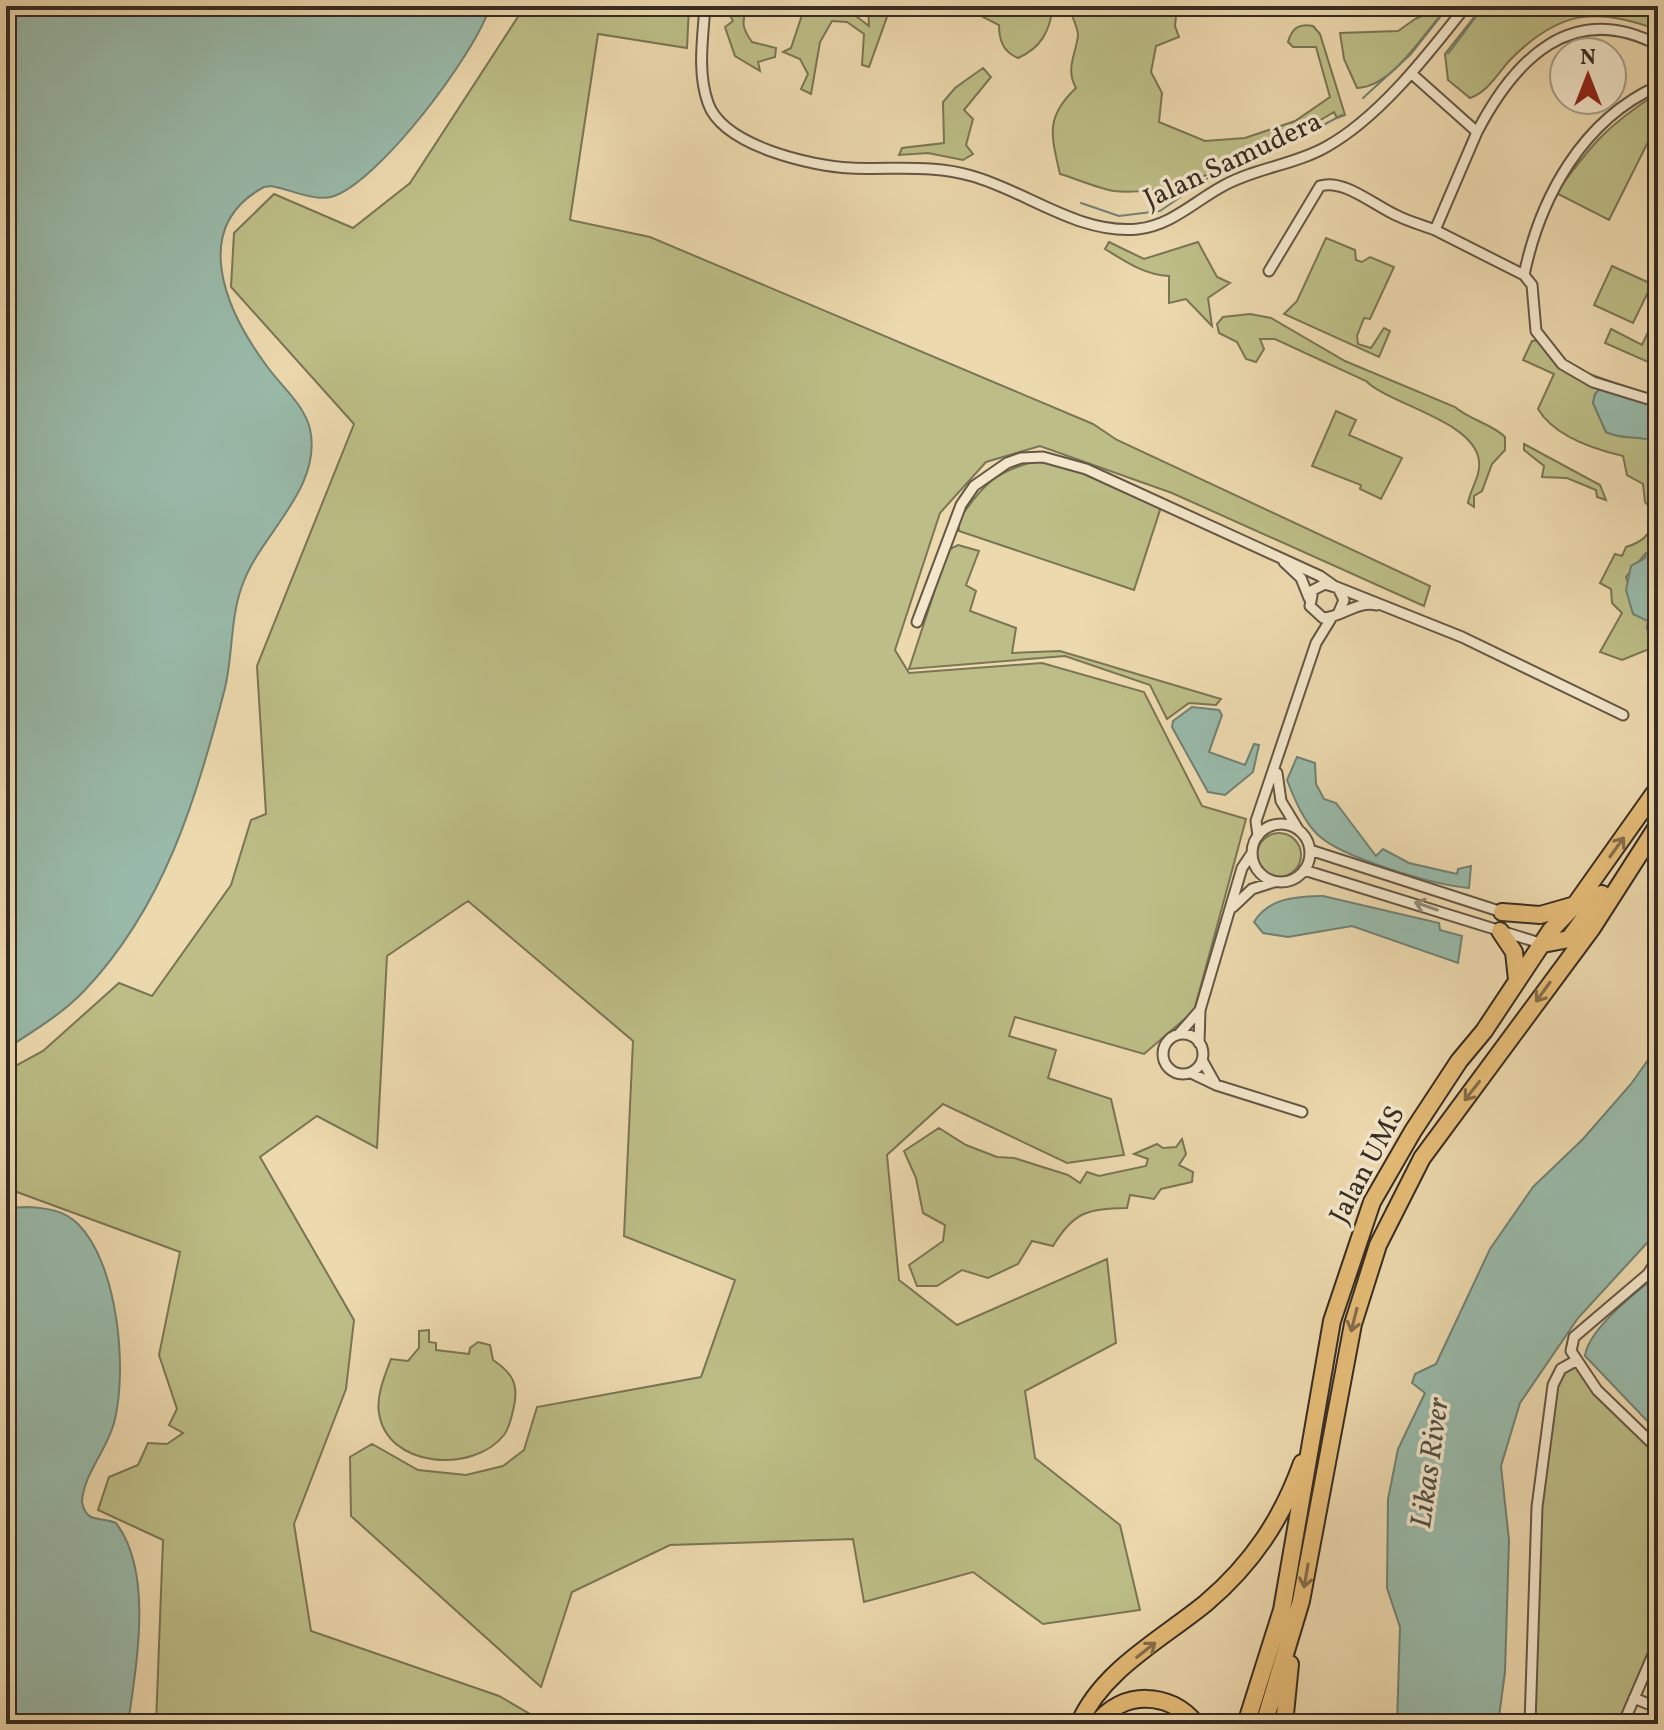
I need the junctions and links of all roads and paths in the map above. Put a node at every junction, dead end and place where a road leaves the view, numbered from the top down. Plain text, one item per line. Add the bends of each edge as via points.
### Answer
1 (705, 6) edge
2 (1466, 6) edge
3 (1658, 45) edge
4 (1412, 74) junction
5 (1658, 86) edge
6 (1477, 132) junction
7 (1435, 230) junction
8 (1269, 271) dead end
9 (1524, 275) junction
10 (1658, 402) edge
11 (1280, 558) junction
12 (1334, 586) junction
13 (1309, 598) junction
14 (1388, 608) junction
15 (1312, 611) junction
16 (1335, 616) junction
17 (917, 622) dead end
18 (1316, 643) junction
19 (1623, 715) dead end
20 (1278, 758) junction
21 (1658, 788) edge
22 (1658, 825) edge
23 (1300, 832) junction
24 (1258, 836) junction
25 (1310, 850) junction
26 (1252, 853) junction
27 (1636, 857) junction
28 (1304, 870) junction
29 (1278, 882) junction
30 (1575, 905) junction
31 (1232, 908) junction
32 (1502, 912) joint
33 (1500, 931) junction
34 (1543, 944) junction
35 (1517, 980) junction
36 (1200, 1010) junction
37 (1179, 1034) junction
38 (1199, 1043) junction
39 (1202, 1060) junction
40 (1191, 1073) junction
41 (1216, 1085) junction
42 (1302, 1112) dead end
43 (1658, 1258) edge
44 (1577, 1360) junction
45 (1314, 1430) junction
46 (1658, 1449) edge
47 (1658, 1643) edge
48 (1288, 1655) junction
49 (1634, 1698) junction
50 (1658, 1708) edge
51 (1079, 1724) edge
52 (1097, 1724) edge
53 (1196, 1724) edge
54 (1246, 1724) edge
55 (1264, 1724) edge
56 (1284, 1724) edge
57 (1530, 1724) edge
58 (1623, 1724) edge

1 - 4 street, Jalan Samudera via 701,54 707,102 725,127 748,141 840,167 962,173 1086,224 1115,228 1137,229 1180,216 1239,178 1326,147
2 - 4 street, Jalan Samudera
3 - 6 street via 1611,26 1565,33 1517,70
4 - 6 street
5 - 9 street via 1607,121 1579,150 1535,227
6 - 7 street
7 - 8 street via 1326,184
7 - 9 street
9 - 10 street via 1532,285 1536,331 1562,364 1593,382
11 - 12 street
11 - 13 street via 1301,578
11 - 17 street via 1067,461 1021,458 974,486 961,505
12 - 13 street via 1317,587
12 - 14 street
12 - 16 street via 1344,600
13 - 15 street
14 - 16 street via 1368,604
14 - 19 street via 1462,637
15 - 16 street via 1323,618
15 - 18 street
16 - 18 street
18 - 20 street
20 - 23 street via 1277,789
20 - 24 street via 1256,821
30 -> 21 highway, Jalan UMS
22 - 27 highway, Jalan UMS
23 - 24 street via 1278,824
23 - 25 street
24 - 26 street
25 - 28 street
25 - 32 street
26 - 29 street via 1257,870
26 - 31 street via 1242,868
27 - 34 highway via 1611,881 1569,939
27 -> 48 highway, Jalan UMS via 1592,928 1422,1158 1378,1245 1353,1324
28 - 29 street via 1290,881
33 -> 28 street
29 - 31 street via 1252,889
30 - 32 highway via 1540,915
30 - 34 highway, Jalan UMS
31 - 36 street
33 - 34 street
33 - 35 highway via 1514,952
34 - 35 highway, Jalan UMS
35 - 45 highway, Jalan UMS via 1421,1117 1372,1202 1332,1321
36 - 37 street
36 - 38 street
37 - 38 street
37 - 40 street via 1163,1047 1164,1063 1176,1073
38 - 39 street
39 - 40 street
39 - 41 street
40 - 41 street
41 - 42 street
43 - 44 street via 1648,1274 1574,1337 1571,1351
44 - 46 street via 1597,1390
44 - 57 street via 1561,1369 1553,1385 1537,1507
51 -> 45 highway via 1099,1687 1209,1601 1247,1564 1282,1511
45 - 54 highway, Jalan UMS via 1282,1610
47 - 49 street
48 - 55 highway, Jalan UMS
48 - 56 highway
49 - 50 street
49 - 58 street
52 - 53 highway via 1122,1701 1164,1701 1188,1713

